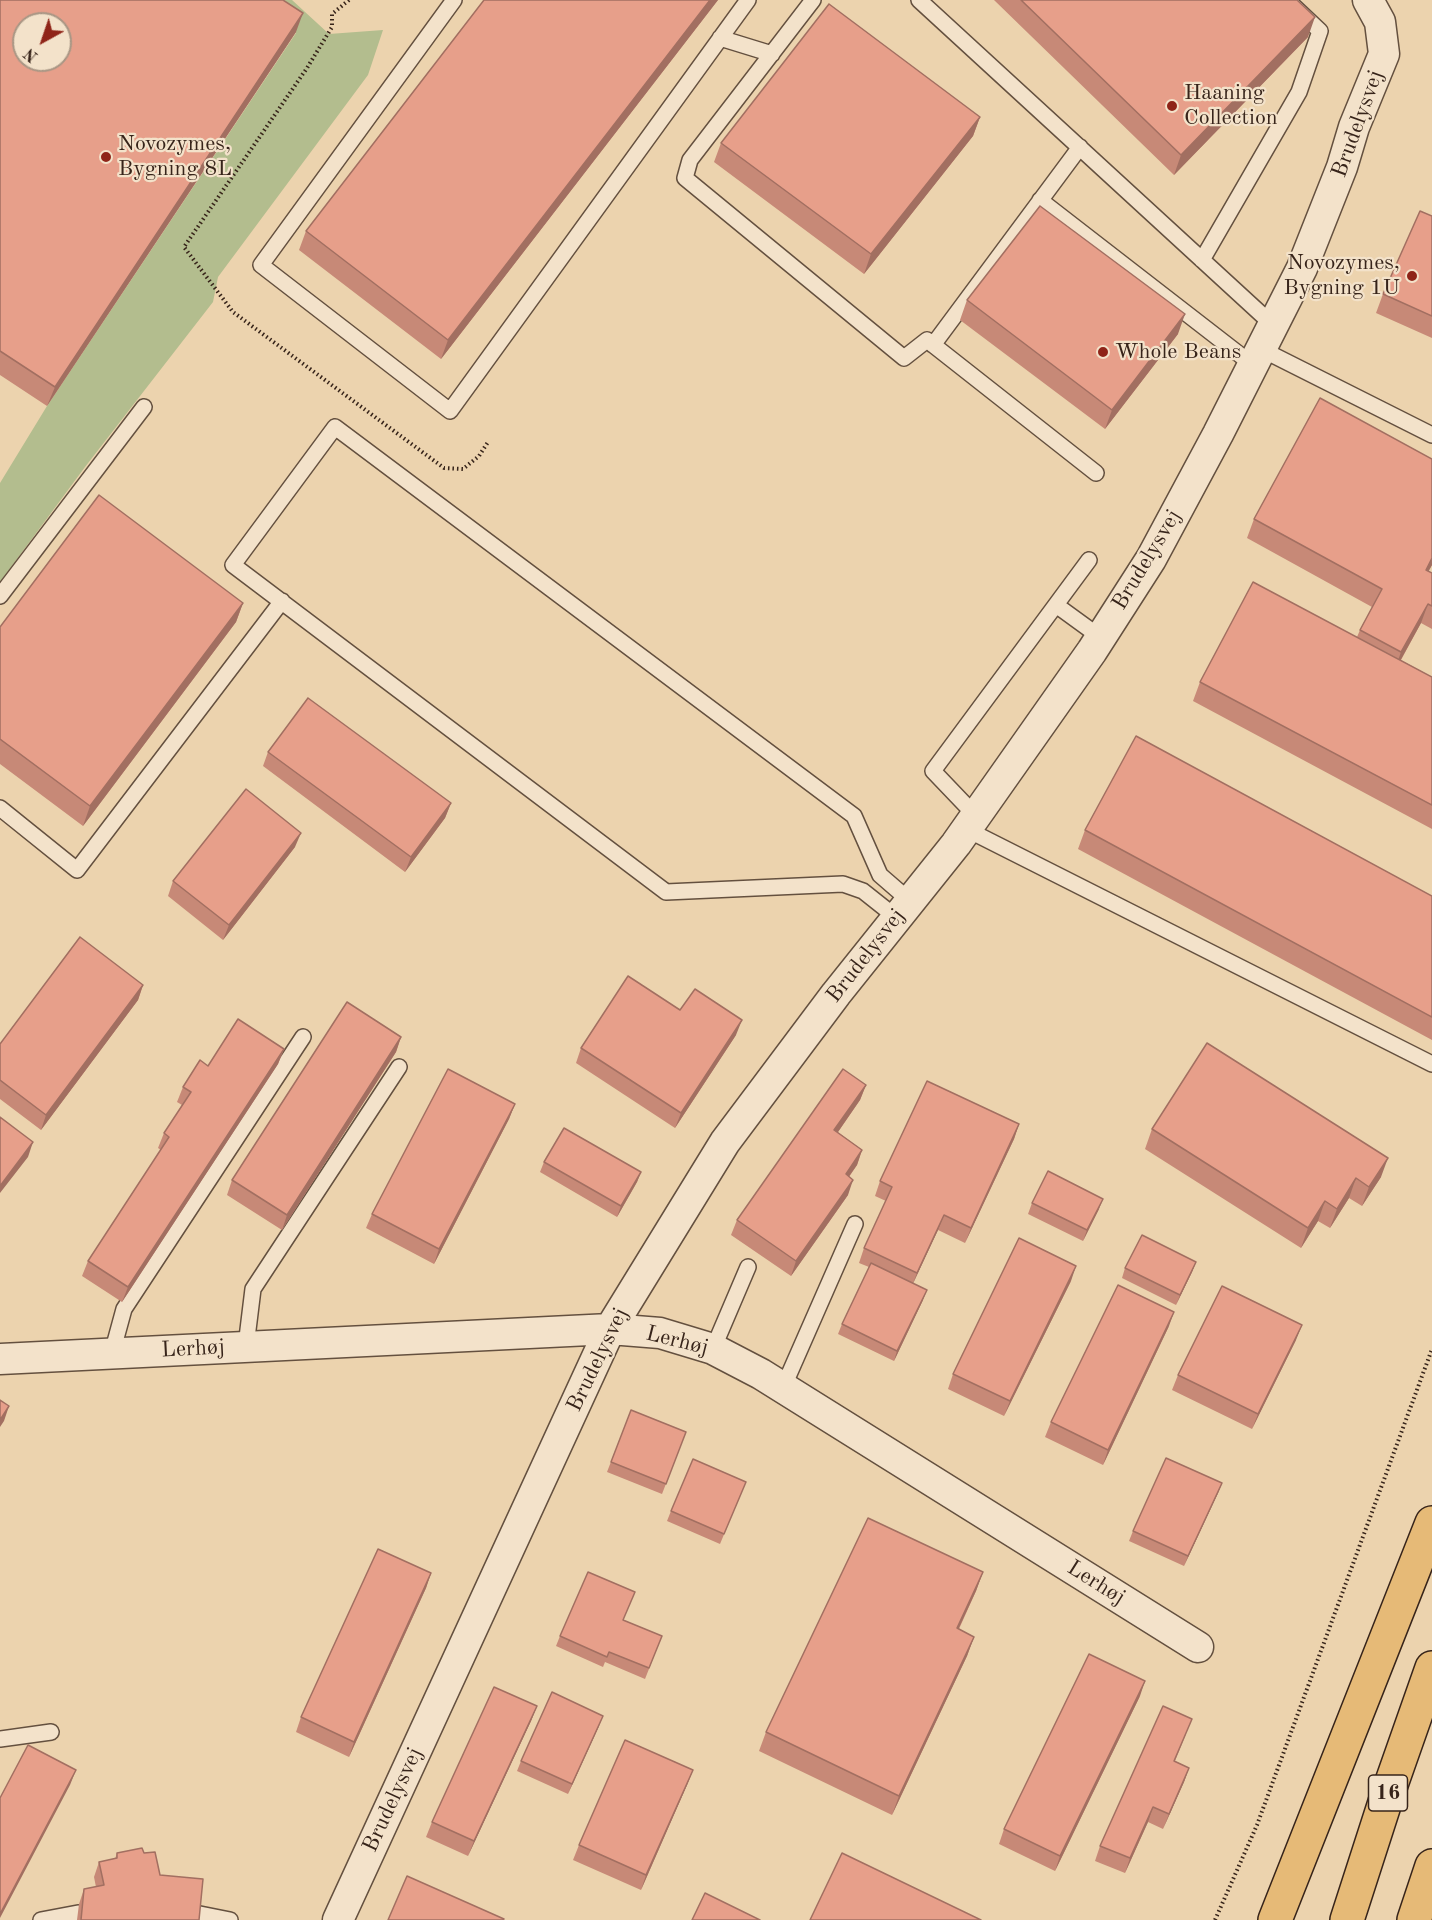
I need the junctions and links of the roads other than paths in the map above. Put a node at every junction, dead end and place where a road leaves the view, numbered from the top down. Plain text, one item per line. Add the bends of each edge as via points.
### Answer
1 (454, 0) edge
2 (748, 0) edge
3 (813, 0) edge
4 (919, 0) edge
5 (1287, 0) edge
6 (1368, 0) edge
7 (720, 39) junction
8 (772, 54) junction
9 (1080, 147) junction
10 (1040, 200) junction
11 (1202, 261) junction
12 (933, 345) junction
13 (1263, 347) junction
14 (144, 407) dead end
15 (1432, 435) edge
16 (1096, 473) dead end
17 (1089, 560) dead end
18 (0, 596) edge
19 (282, 601) junction
20 (1056, 605) junction
21 (1100, 637) junction
22 (0, 808) edge
23 (971, 822) junction
24 (904, 909) junction
25 (303, 1037) dead end
26 (1432, 1064) edge
27 (399, 1067) edge
28 (855, 1224) dead end
29 (748, 1267) dead end
30 (610, 1329) junction
31 (246, 1346) junction
32 (712, 1349) junction
33 (112, 1353) junction
34 (0, 1359) edge
35 (783, 1388) junction
36 (1432, 1523) edge
37 (1198, 1647) dead end
38 (1432, 1668) edge
39 (51, 1732) dead end
40 (0, 1739) edge
41 (1432, 1866) edge
42 (78, 1913) dead end
43 (195, 1913) edge
44 (41, 1920) edge
45 (230, 1920) edge
46 (338, 1920) edge
47 (1275, 1920) edge
48 (1347, 1920) edge
49 (1414, 1920) edge

1 - 7 lane via 261,265 450,411
2 - 7 lane
3 - 8 lane
4 - 9 lane
5 - 11 lane via 1320,31 1299,92
6 - 13 street, Brudelysvej via 1380,22 1384,54 1302,268
7 - 8 lane
8 - 12 lane via 690,160 685,178 904,358 927,340
9 - 10 lane
9 - 11 lane
10 - 12 lane
10 - 13 lane
11 - 13 lane
12 - 16 lane
13 - 15 lane
13 - 21 street, Brudelysvej via 1151,559
14 - 18 lane
17 - 20 lane
19 - 22 lane via 77,870
19 - 24 lane via 666,892 843,884
19 - 24 lane via 233,565 335,427 854,816 880,875
20 - 21 lane
20 - 23 lane via 933,771
21 - 23 street, Brudelysvej
23 - 24 street, Brudelysvej
23 - 26 lane
24 - 30 street, Brudelysvej via 725,1142
25 - 33 lane via 124,1309
27 - 31 lane via 253,1288
28 - 35 lane
29 - 32 lane
30 - 31 street, Lerhøj
30 - 32 street, Lerhøj via 660,1333
30 - 46 street, Brudelysvej
31 - 33 street, Lerhøj
32 - 35 street, Lerhøj
33 - 34 street, Lerhøj
35 - 37 street, Lerhøj
36 - 47 highway
38 - 48 highway, 16
39 - 40 lane
41 - 49 highway
42 - 44 lane
43 - 45 lane

